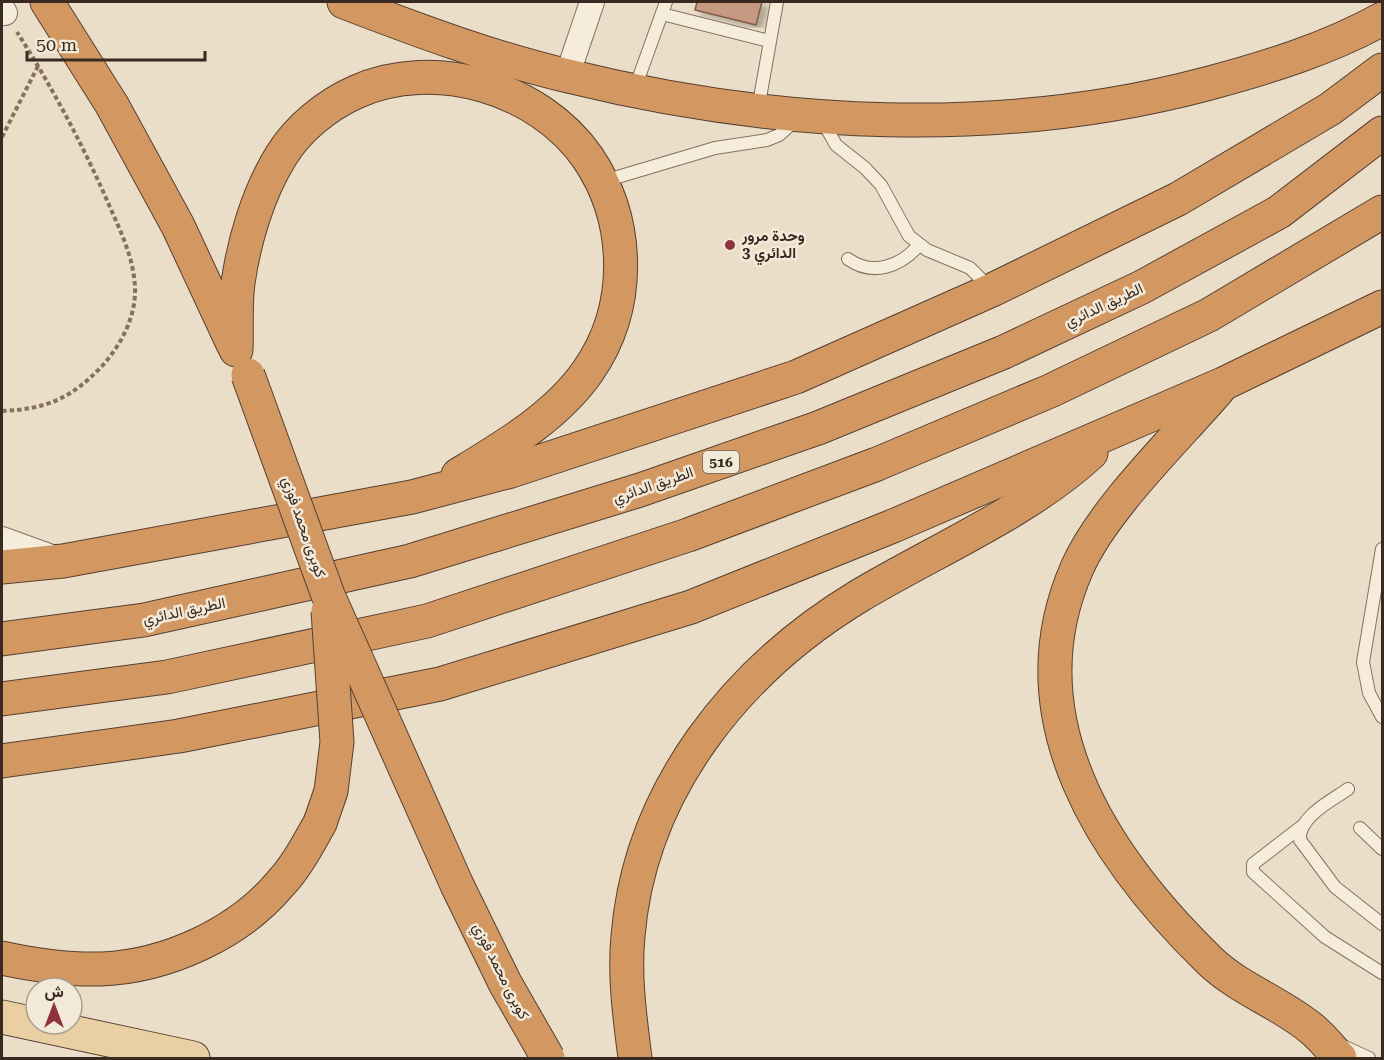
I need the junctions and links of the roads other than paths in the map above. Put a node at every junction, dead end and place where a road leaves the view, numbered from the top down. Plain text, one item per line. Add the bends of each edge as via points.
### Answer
1 (48, 2) edge
2 (344, 2) edge
3 (592, 2) edge
4 (777, 2) edge
5 (664, 8) edge
6 (1383, 19) edge
7 (769, 41) junction
8 (1383, 70) edge
9 (567, 76) junction
10 (635, 90) junction
11 (758, 110) junction
12 (811, 115) junction
13 (1383, 133) edge
14 (600, 182) junction
15 (1383, 212) edge
16 (919, 245) junction
17 (848, 259) dead end
18 (992, 290) junction
19 (1383, 307) edge
20 (236, 350) junction
21 (1223, 384) junction
22 (1113, 432) junction
23 (412, 497) junction
24 (2, 539) edge
25 (1383, 549) edge
26 (63, 561) junction
27 (2, 567) edge
28 (328, 595) junction
29 (2, 639) edge
30 (2, 699) edge
31 (1383, 717) edge
32 (2, 761) edge
33 (1348, 789) dead end
34 (1301, 827) junction
35 (1360, 828) dead end
36 (1383, 849) edge
37 (1383, 924) edge
38 (2, 958) edge
39 (1383, 974) edge
40 (2, 1017) edge
41 (1312, 1028) junction
42 (192, 1059) edge
43 (548, 1059) edge
44 (636, 1059) edge
45 (1340, 1059) edge
46 (1369, 1059) edge

1 - 20 highway, كوبرى محمد فوزي via 112,105 172,216
2 - 9 highway
3 - 9 street
4 - 7 lane
5 - 7 lane
5 - 10 lane
6 - 12 highway via 1303,54 1240,75 1110,105 979,119
7 - 11 lane
8 - 18 highway via 1330,110 1216,178
9 - 10 highway
10 - 11 highway via 693,103
11 - 12 highway
12 - 14 lane via 767,140 715,148
12 - 16 lane via 836,145 881,185 909,236
13 - 29 highway, الطريق الدائري / 516 via 1279,212 1142,287 1004,352 818,428 640,490 410,561 144,620
14 - 20 highway via 588,158 564,131 503,92 469,81 433,77 397,79 343,98 319,114 280,156 253,218 238,283
14 - 23 highway via 621,251 614,318 601,350 571,392 535,423 486,458
15 - 30 highway via 1209,315 1050,392 877,464 688,535 427,621 167,677
16 - 17 lane via 903,260 883,268 861,267
16 - 18 lane via 970,268
18 - 23 highway via 796,377 511,471
19 - 21 highway
20 - 28 highway, كوبرى محمد فوزي, bridge via 262,408
21 - 22 highway
21 - 41 highway via 1101,528 1078,566 1062,608 1055,652 1056,696 1064,740 1086,802 1155,903 1212,963
22 - 32 highway via 691,607 440,684 179,736
22 - 44 highway via 1051,485 857,597 788,645 720,713 678,774 645,853 634,894 628,936 628,1004
23 - 26 highway
24 - 26 street
25 - 31 lane via 1363,662 1369,693
26 - 27 highway
28 - 38 highway, bridge via 330,671 336,716 335,768 320,822 280,885 218,935 143,963 102,969 62,968
28 - 43 highway, كوبرى محمد فوزي, bridge via 462,895
33 - 34 lane
34 - 37 lane via 1300,840 1318,867 1355,904
34 - 39 lane via 1253,864 1253,872 1325,937
35 - 36 lane
40 - 42 main road
41 - 45 highway
41 - 46 lane

